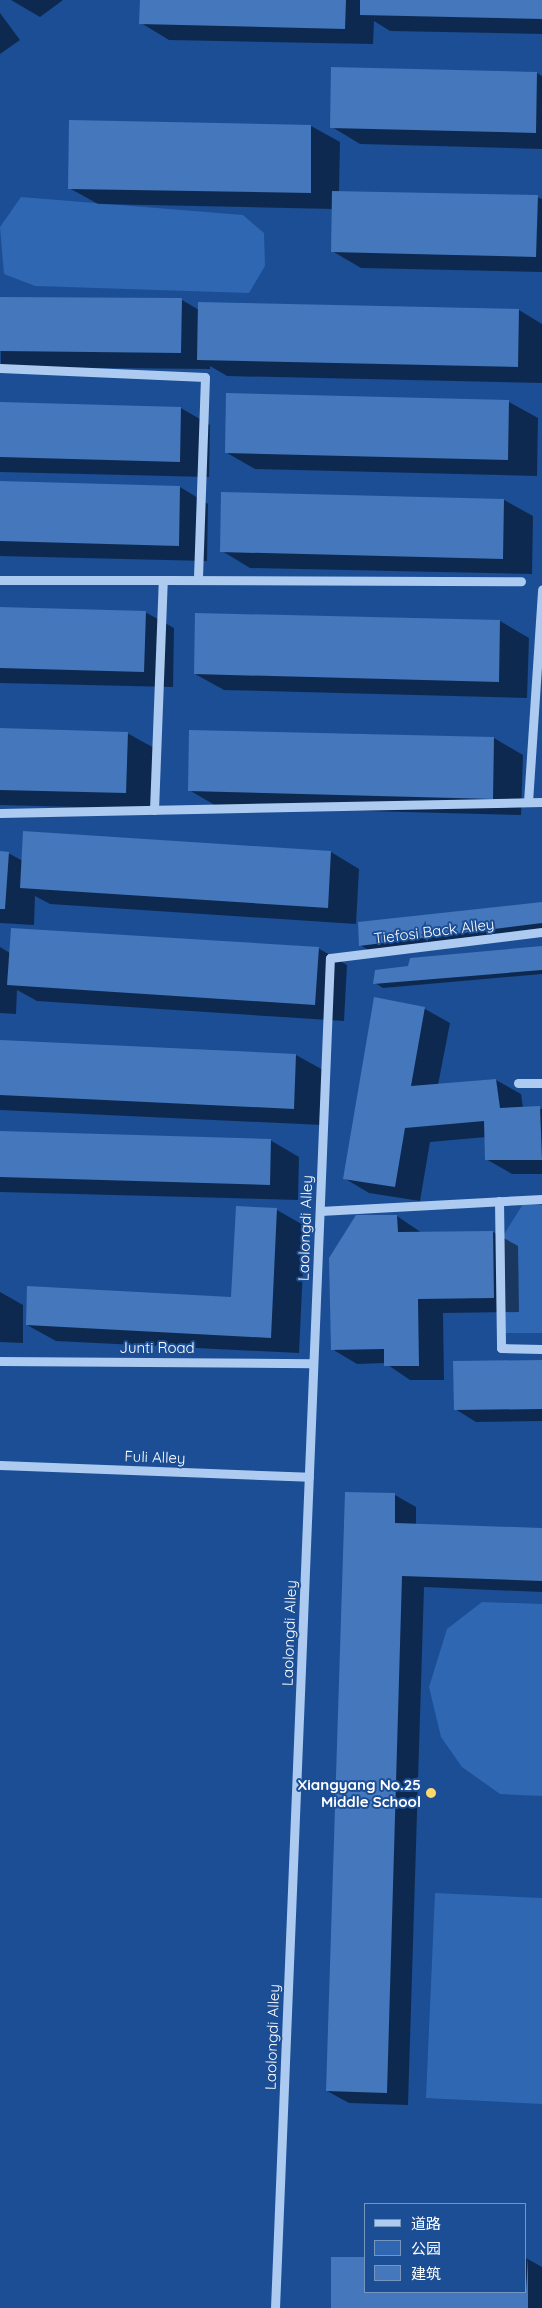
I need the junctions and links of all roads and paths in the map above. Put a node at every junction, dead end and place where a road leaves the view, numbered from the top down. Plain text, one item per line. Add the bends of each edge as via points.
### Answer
1 (0, 368) edge
2 (0, 580) edge
3 (163, 580) junction
4 (198, 580) junction
5 (521, 581) dead end
6 (542, 589) edge
7 (528, 802) junction
8 (542, 802) edge
9 (154, 810) junction
10 (0, 813) edge
11 (542, 932) edge
12 (330, 958) joint
13 (518, 1083) dead end
14 (542, 1083) edge
15 (542, 1199) edge
16 (499, 1201) junction
17 (320, 1211) junction
18 (542, 1349) edge
19 (0, 1361) edge
20 (314, 1363) junction
21 (0, 1465) edge
22 (309, 1477) junction
23 (275, 2308) edge

1 - 4 street via 205,377
2 - 3 street
3 - 4 street
3 - 9 street
4 - 5 street
6 - 7 street
7 - 8 street
7 - 9 street
9 - 10 street
11 - 12 street, Tiefosi Back Alley
12 - 17 street, Laolongdi Alley
13 - 14 street
15 - 16 street
16 - 17 street
16 - 18 street via 501,1348
17 - 20 street, Laolongdi Alley
19 - 20 street, Junti Road
20 - 22 street, Laolongdi Alley
21 - 22 street, Fuli Alley
22 - 23 street, Laolongdi Alley

